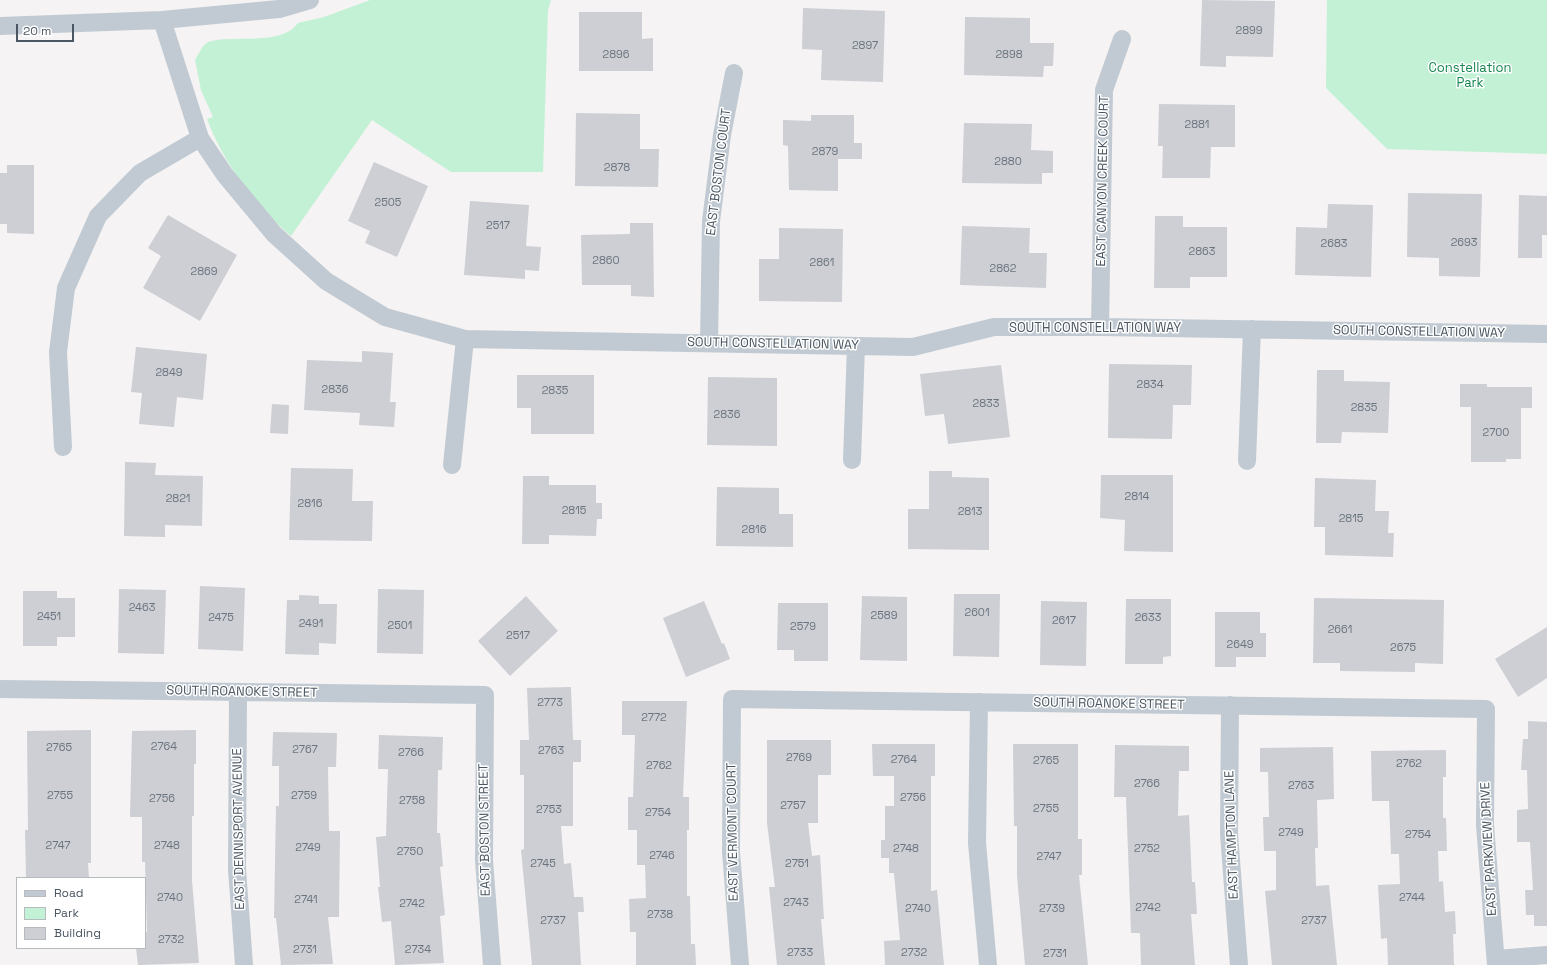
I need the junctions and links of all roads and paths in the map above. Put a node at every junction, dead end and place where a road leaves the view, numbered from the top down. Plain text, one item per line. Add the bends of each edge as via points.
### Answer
1 (310, 0) edge
2 (162, 20) junction
3 (0, 26) edge
4 (1122, 39) dead end
5 (734, 73) dead end
6 (200, 138) junction
7 (1100, 327) junction
8 (1252, 329) junction
9 (1547, 334) edge
10 (465, 339) junction
11 (709, 343) junction
12 (856, 346) junction
13 (64, 447) dead end
14 (852, 460) dead end
15 (1247, 461) dead end
16 (452, 466) dead end
17 (0, 689) edge
18 (238, 692) junction
19 (485, 695) joint
20 (732, 699) joint
21 (979, 702) junction
22 (1230, 705) junction
23 (1486, 709) joint
24 (1547, 955) edge
25 (1496, 962) edge
26 (244, 965) edge
27 (492, 965) edge
28 (740, 965) edge
29 (988, 965) edge
30 (1239, 965) edge

1 - 2 street via 279,9
2 - 3 street
2 - 6 street, SOUTH CONSTELLATION WAY
4 - 7 street, EAST CANYON CREEK COURT via 1104,90
5 - 11 street, EAST BOSTON COURT via 722,136 711,221
6 - 10 street, SOUTH CONSTELLATION WAY via 225,175 274,234 326,281 385,317
6 - 13 street via 140,173 94,223 66,288 58,352
7 - 8 street, SOUTH CONSTELLATION WAY
7 - 12 street, SOUTH CONSTELLATION WAY via 994,327 913,346
8 - 9 street, SOUTH CONSTELLATION WAY
8 - 15 street
10 - 11 street, SOUTH CONSTELLATION WAY
10 - 16 street
11 - 12 street, SOUTH CONSTELLATION WAY
12 - 14 street
17 - 18 street, SOUTH ROANOKE STREET
18 - 19 street, SOUTH ROANOKE STREET
18 - 26 street, EAST DENNISPORT AVENUE via 237,869
19 - 27 street, EAST BOSTON STREET via 484,860
20 - 21 street, SOUTH ROANOKE STREET
20 - 28 street, EAST VERMONT COURT via 731,852
21 - 22 street, SOUTH ROANOKE STREET
21 - 29 street via 977,843
22 - 23 street, SOUTH ROANOKE STREET
22 - 30 street, EAST HAMPTON LANE via 1229,834
23 - 25 street, EAST PARKVIEW DRIVE via 1485,825
24 - 25 street

